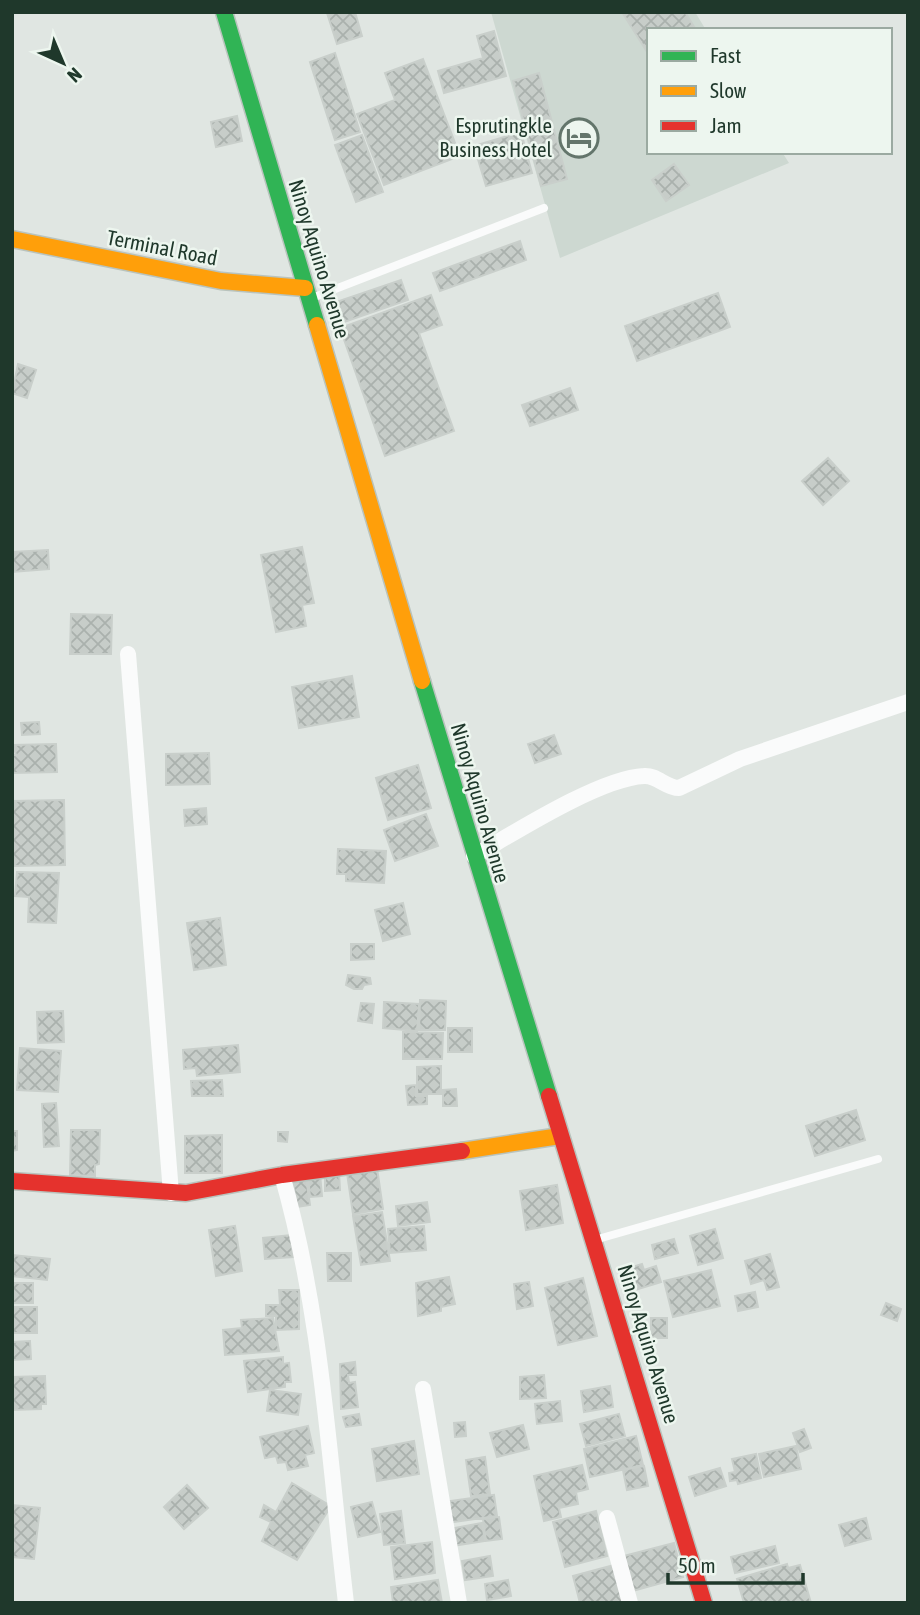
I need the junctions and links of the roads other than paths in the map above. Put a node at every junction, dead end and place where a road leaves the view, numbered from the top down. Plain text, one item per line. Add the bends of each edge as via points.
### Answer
1 (224, 12) edge
2 (544, 208) dead end
3 (12, 239) edge
4 (307, 293) junction
5 (128, 654) dead end
6 (908, 702) edge
7 (474, 856) junction
8 (560, 1136) junction
9 (878, 1159) dead end
10 (282, 1175) junction
11 (12, 1181) edge
12 (171, 1193) junction
13 (595, 1240) junction
14 (424, 1390) dead end
15 (607, 1518) dead end
16 (346, 1603) edge
17 (459, 1603) edge
18 (630, 1603) edge
19 (704, 1603) edge

1 - 4 main road, Ninoy Aquino Avenue
2 - 4 lane
3 - 4 main road, Terminal Road via 196,277
4 - 7 main road, Ninoy Aquino Avenue
5 - 12 street
6 - 7 street via 740,759 679,788 644,776 620,782 561,807
7 - 8 main road, Ninoy Aquino Avenue
8 - 10 main road
8 - 13 main road, Ninoy Aquino Avenue
9 - 13 lane
10 - 12 main road
10 - 16 street via 299,1234 332,1464
11 - 12 main road
13 - 19 main road, Ninoy Aquino Avenue
14 - 17 street
15 - 18 street

